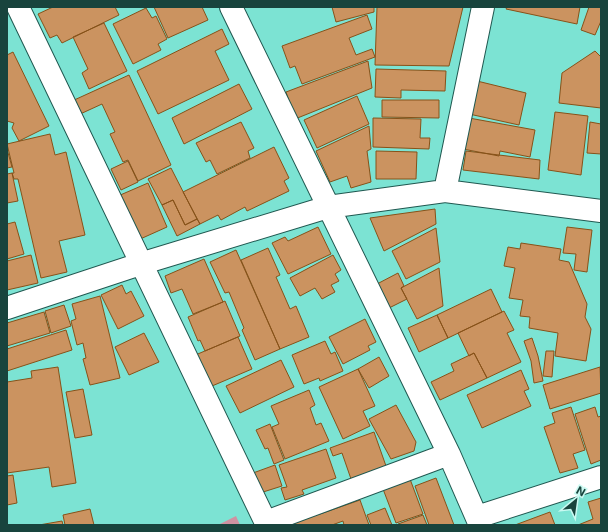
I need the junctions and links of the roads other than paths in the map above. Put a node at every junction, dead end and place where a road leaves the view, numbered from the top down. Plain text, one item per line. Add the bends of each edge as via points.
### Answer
1 (18, 7) edge
2 (231, 7) edge
3 (483, 7) edge
4 (445, 191) junction
5 (328, 207) junction
6 (601, 211) edge
7 (140, 264) junction
8 (7, 308) edge
9 (449, 454) junction
10 (601, 477) edge
11 (478, 521) edge
12 (266, 524) edge

1 - 7 street
2 - 5 street
3 - 4 street
4 - 5 street
4 - 6 street
5 - 7 street
5 - 9 street
7 - 8 street
7 - 12 street
9 - 11 street
9 - 12 street
10 - 11 street

